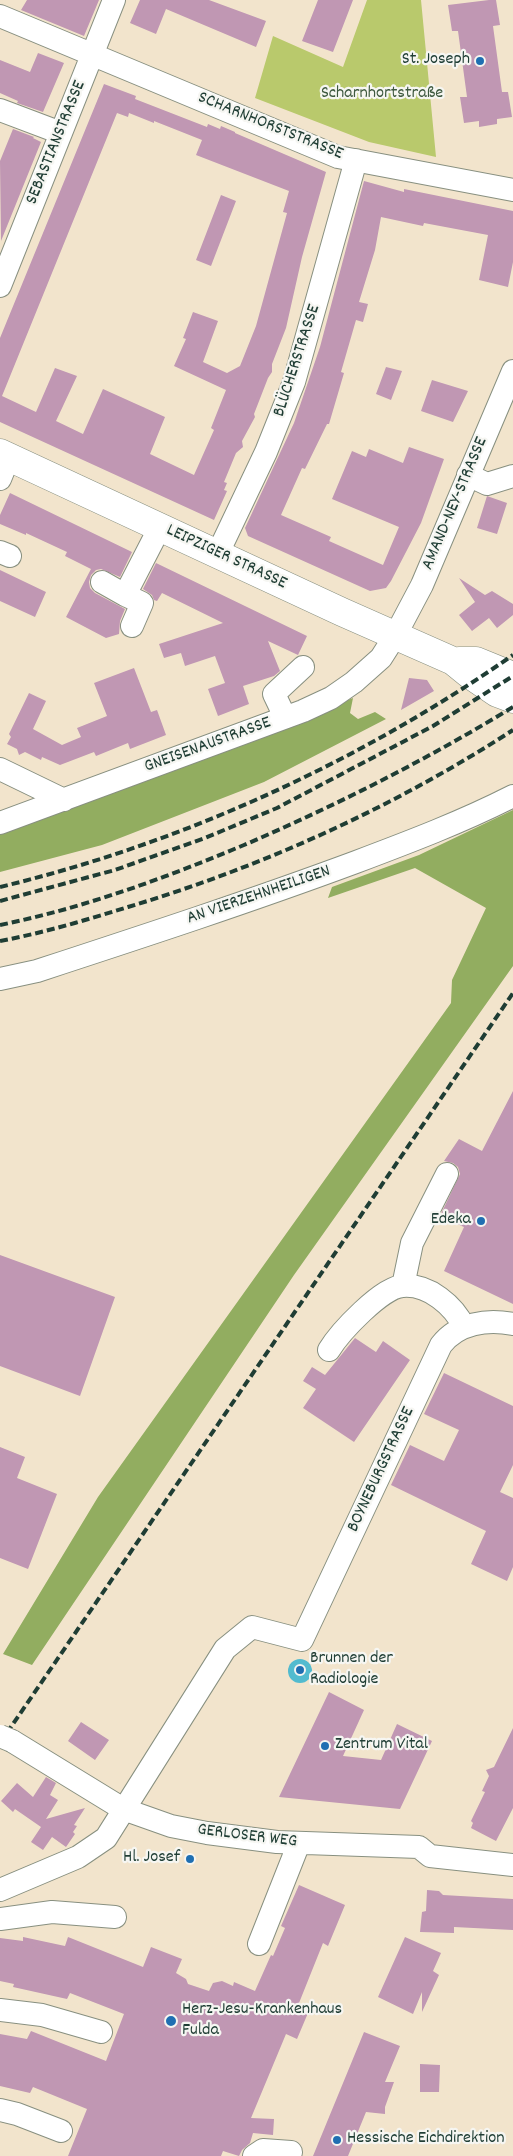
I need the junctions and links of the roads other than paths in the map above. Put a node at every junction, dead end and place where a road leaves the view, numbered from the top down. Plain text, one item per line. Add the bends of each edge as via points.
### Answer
1 (114, 0) edge
2 (0, 16) edge
3 (93, 53) junction
4 (0, 110) edge
5 (61, 132) junction
6 (356, 160) junction
7 (513, 190) edge
8 (0, 286) edge
9 (513, 371) edge
10 (3, 463) edge
11 (468, 475) junction
12 (513, 476) edge
13 (160, 527) junction
14 (218, 554) junction
15 (102, 582) dead end
16 (125, 594) junction
17 (132, 626) dead end
18 (395, 636) junction
19 (453, 661) junction
20 (303, 667) dead end
21 (513, 676) edge
22 (513, 699) edge
23 (285, 717) junction
24 (0, 769) edge
25 (513, 796) edge
26 (64, 800) junction
27 (0, 823) edge
28 (0, 979) edge
29 (447, 1174) dead end
30 (403, 1286) junction
31 (513, 1324) edge
32 (464, 1327) junction
33 (329, 1350) dead end
34 (6, 1739) edge
35 (123, 1809) junction
36 (299, 1843) junction
37 (513, 1865) edge
38 (0, 1890) edge
39 (115, 1917) dead end
40 (0, 1919) edge
41 (259, 1944) dead end
42 (0, 2010) edge
43 (101, 2032) dead end
44 (0, 2110) edge
45 (61, 2131) dead end
46 (256, 2150) edge
47 (291, 2152) dead end

1 - 3 street, SEBASTIANSTRASSE
2 - 3 street, SCHARNHORSTSTRASSE
3 - 5 street, SEBASTIANSTRASSE
3 - 6 street, SCHARNHORSTSTRASSE via 338,157
4 - 5 street
5 - 8 street, SEBASTIANSTRASSE
6 - 7 street, SCHARNHORSTSTRASSE
6 - 14 street, BLÜCHERSTRASSE via 294,382 266,452
9 - 11 street, AMAND-NEY-STRASSE
10 - 13 main road, LEIPZIGER STRASSE
11 - 12 street via 486,484
11 - 18 street, AMAND-NEY-STRASSE via 422,585
13 - 14 main road, LEIPZIGER STRASSE
13 - 16 street
14 - 18 main road, LEIPZIGER STRASSE
15 - 16 street
16 - 17 street via 142,603
18 - 19 main road, LEIPZIGER STRASSE
18 - 23 street, GNEISENAUSTRASSE via 381,658 354,682 332,698
19 - 21 main road, LEIPZIGER STRASSE via 476,661
19 - 22 main road, LEIPZIGER STRASSE via 497,692
20 - 23 street via 274,694
23 - 26 street, GNEISENAUSTRASSE
24 - 26 street
25 - 28 street, AN VIERZEHNHEILIGEN via 479,814 279,891 37,972
26 - 27 street, GNEISENAUSTRASSE
29 - 30 street via 412,1243
30 - 32 street via 421,1289 441,1299 456,1312
30 - 33 street via 395,1288 363,1311
31 - 32 street, BOYNEBURGSTRASSE via 488,1322
32 - 35 street, BOYNEBURGSTRASSE via 446,1338 436,1353 302,1640 278,1624 252,1627 225,1649
34 - 35 street, GERLOSER WEG
35 - 36 street, GERLOSER WEG via 180,1828
35 - 38 street, BOYNEBURGSTRASSE via 106,1838 78,1857
36 - 37 street, GERLOSER WEG via 419,1847 430,1856
36 - 41 street
39 - 40 street via 52,1912
42 - 43 street via 42,2015
44 - 45 street
46 - 47 street

